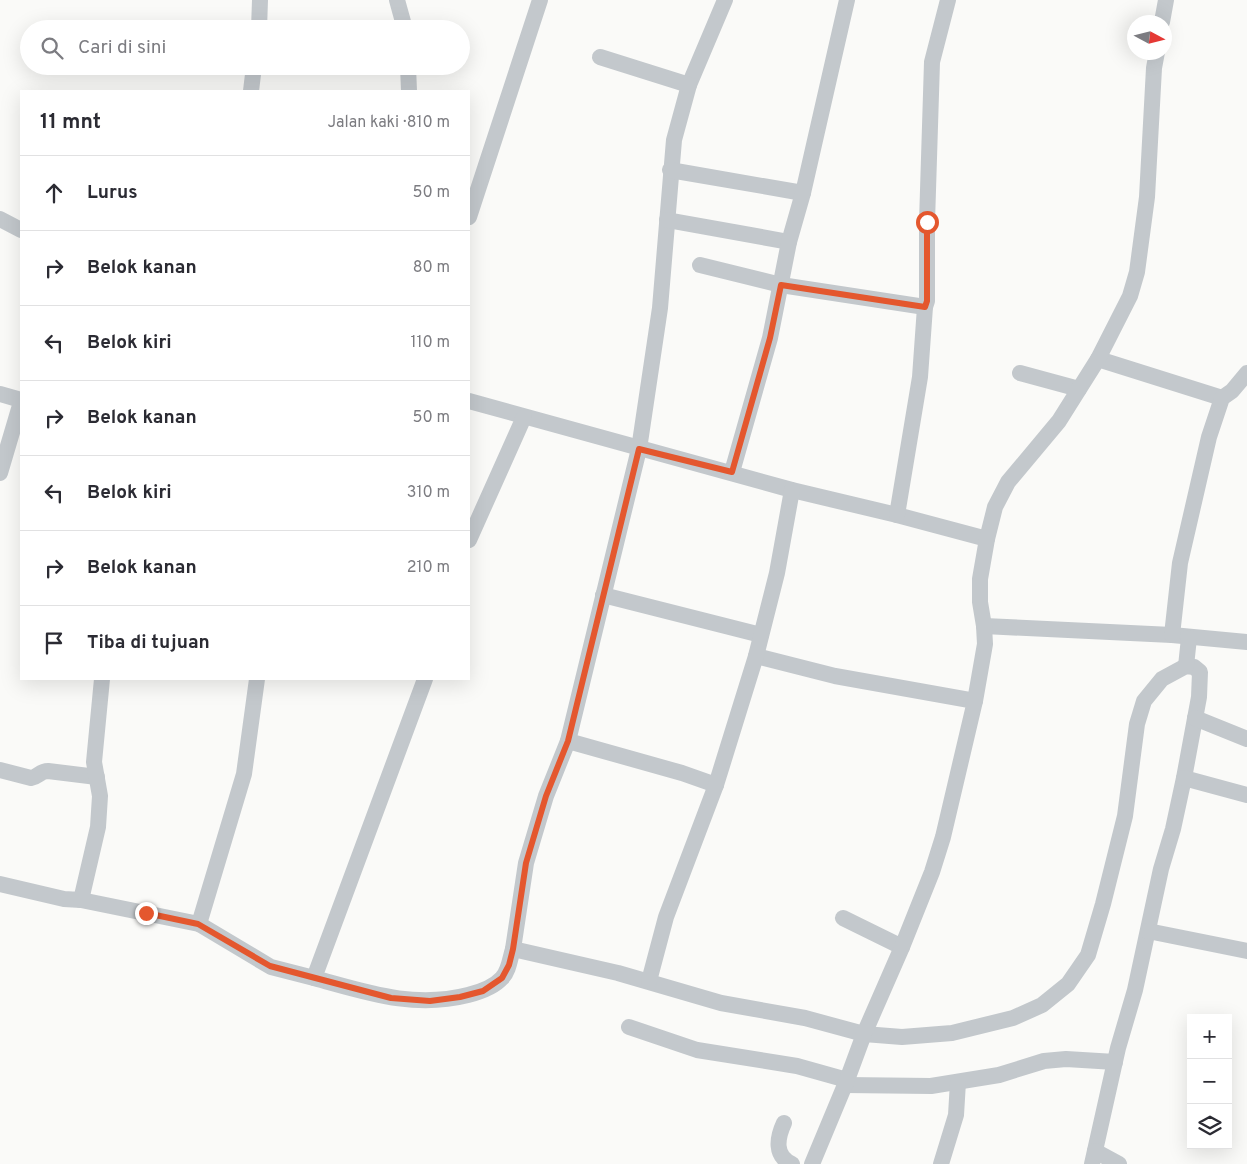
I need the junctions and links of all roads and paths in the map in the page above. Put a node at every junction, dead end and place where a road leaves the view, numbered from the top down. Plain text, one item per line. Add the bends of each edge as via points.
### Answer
1 (260, 0) edge
2 (396, 0) edge
3 (540, 0) edge
4 (725, 0) edge
5 (847, 0) edge
6 (948, 0) edge
7 (1166, 0) edge
8 (1163, 15) edge
9 (259, 20) edge
10 (402, 20) edge
11 (600, 57) dead end
12 (1156, 60) edge
13 (253, 75) edge
14 (408, 75) edge
15 (688, 85) junction
16 (251, 90) edge
17 (409, 90) edge
18 (670, 170) junction
19 (803, 193) junction
20 (470, 214) edge
21 (0, 219) edge
22 (667, 220) junction
23 (20, 229) edge
24 (789, 242) junction
25 (700, 265) dead end
26 (781, 285) junction
27 (925, 307) junction
28 (1098, 359) junction
29 (1020, 372) dead end
30 (1247, 373) edge
31 (1079, 389) junction
32 (0, 394) edge
33 (1222, 398) junction
34 (20, 401) edge
35 (470, 401) edge
36 (20, 403) edge
37 (524, 417) junction
38 (7, 432) edge
39 (639, 449) junction
40 (732, 472) junction
41 (0, 473) edge
42 (792, 490) junction
43 (897, 515) junction
44 (470, 538) edge
45 (986, 538) junction
46 (603, 595) junction
47 (984, 626) junction
48 (761, 635) junction
49 (1172, 635) junction
50 (1189, 638) junction
51 (1247, 642) edge
52 (756, 656) junction
53 (1186, 666) junction
54 (102, 680) edge
55 (257, 680) edge
56 (425, 680) edge
57 (975, 701) junction
58 (1195, 718) junction
59 (1247, 739) edge
60 (568, 741) junction
61 (0, 770) edge
62 (96, 777) junction
63 (1184, 778) junction
64 (716, 785) junction
65 (1247, 795) edge
66 (0, 884) edge
67 (82, 900) junction
68 (843, 918) dead end
69 (198, 924) junction
70 (1148, 930) junction
71 (902, 947) junction
72 (513, 949) junction
73 (1247, 951) edge
74 (314, 978) junction
75 (649, 981) junction
76 (630, 1027) dead end
77 (861, 1040) junction
78 (1115, 1062) junction
79 (848, 1077) junction
80 (958, 1082) junction
81 (784, 1123) dead end
82 (1094, 1157) edge
83 (792, 1164) edge
84 (812, 1164) edge
85 (941, 1164) edge
86 (1119, 1164) edge

1 - 9 street
2 - 10 street
3 - 20 street
4 - 15 street
5 - 19 street
6 - 27 street via 932,62
7 - 8 street
11 - 15 street
12 - 28 street via 1147,197 1137,272 1130,296
13 - 16 street
14 - 17 street
15 - 18 street
18 - 19 street
18 - 22 street
19 - 24 street
21 - 23 street
22 - 24 street
22 - 39 street via 660,308
24 - 26 street
25 - 26 street
26 - 27 street
26 - 40 street via 770,338
27 - 43 street via 920,377
28 - 31 street
28 - 33 street
29 - 31 street
30 - 33 street
31 - 45 street via 1059,421 1008,482 995,507
32 - 34 street
33 - 49 street via 1209,438 1180,563
35 - 37 street
36 - 38 street
37 - 39 street
37 - 44 street
38 - 41 street
39 - 40 street
39 - 46 street
40 - 42 street
42 - 43 street
42 - 48 street via 777,573
43 - 45 street
45 - 47 street via 980,579
46 - 48 street
46 - 60 street
47 - 49 street
47 - 57 street via 985,644
48 - 52 street
49 - 50 street
50 - 51 street
50 - 53 street
52 - 57 street via 835,676
52 - 64 street
53 - 58 street via 1200,672
53 - 77 street via 1162,679 1144,701 1137,724 1125,816 1103,904 1088,956 1068,984 1042,1005 1013,1018 952,1033
54 - 62 street via 94,762
55 - 69 street via 244,774
56 - 74 street
57 - 71 street via 943,837
58 - 59 street
58 - 63 street
60 - 64 street
60 - 72 street via 546,796 526,863
61 - 62 street via 31,778 48,771
62 - 67 street via 100,796 98,827
63 - 65 street
63 - 70 street
64 - 75 street via 666,916
66 - 67 street
67 - 69 street
68 - 71 street
69 - 74 street via 270,966
70 - 73 street
70 - 78 street
71 - 77 street
72 - 74 street via 502,978 483,991 460,997 430,1001 398,999
72 - 75 street
75 - 77 street via 721,1003 805,1018
76 - 79 street via 698,1050
77 - 79 street
78 - 80 street via 1044,1061 999,1075
78 - 82 street
79 - 80 street via 931,1086
79 - 84 street
80 - 85 street via 956,1115
81 - 83 street via 778,1137 779,1151
82 - 86 street

